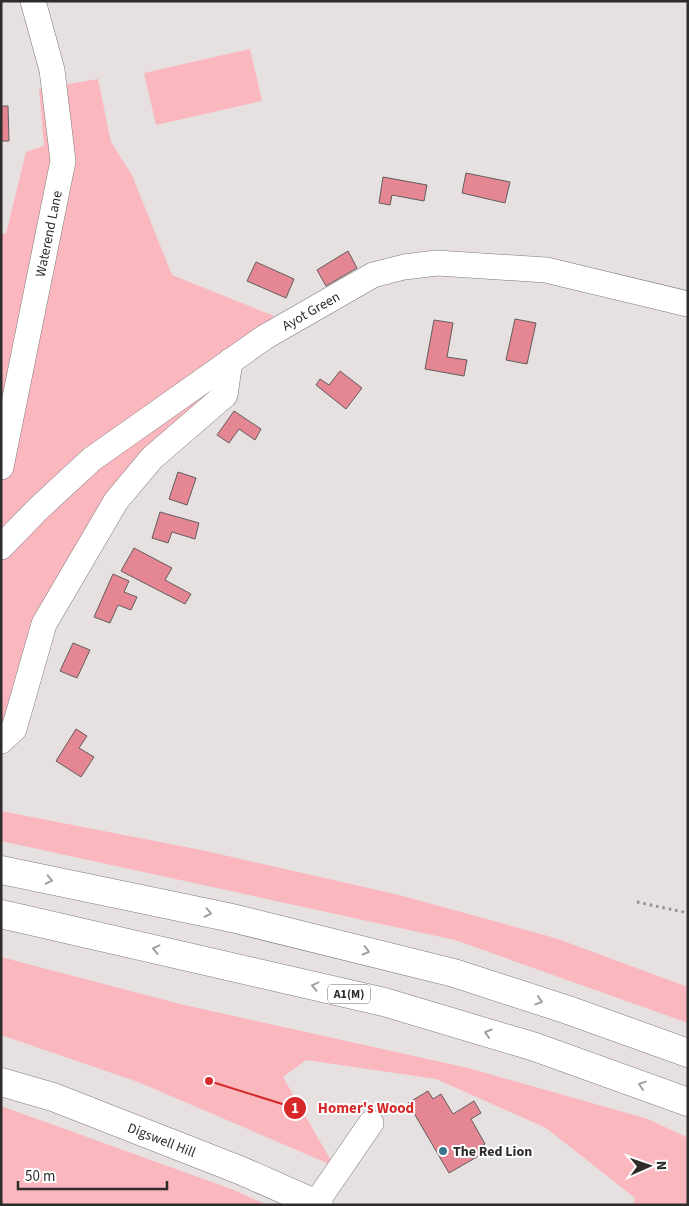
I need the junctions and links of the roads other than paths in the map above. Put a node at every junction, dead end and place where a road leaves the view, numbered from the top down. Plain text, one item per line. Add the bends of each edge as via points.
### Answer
1 (34, 1) edge
2 (688, 304) edge
3 (230, 361) junction
4 (10, 377) edge
5 (1, 467) edge
6 (1, 547) edge
7 (1, 741) edge
8 (1, 870) edge
9 (1, 914) edge
10 (688, 1053) edge
11 (1, 1082) edge
12 (688, 1102) edge
13 (370, 1123) dead end
14 (317, 1204) edge

1 - 4 street, Waterend Lane via 52,70 63,161
2 - 3 street, Ayot Green via 546,270 437,263 404,267 373,275 265,337
3 - 6 street, Ayot Green via 92,459
3 - 7 street via 225,395 152,458 116,501 44,624 14,728
4 - 5 street, Waterend Lane
8 -> 10 main road via 232,918 454,973
12 -> 9 main road, A1(M) via 535,1047 384,1002
11 - 14 main road, Digswell Hill via 53,1097
13 - 14 street

